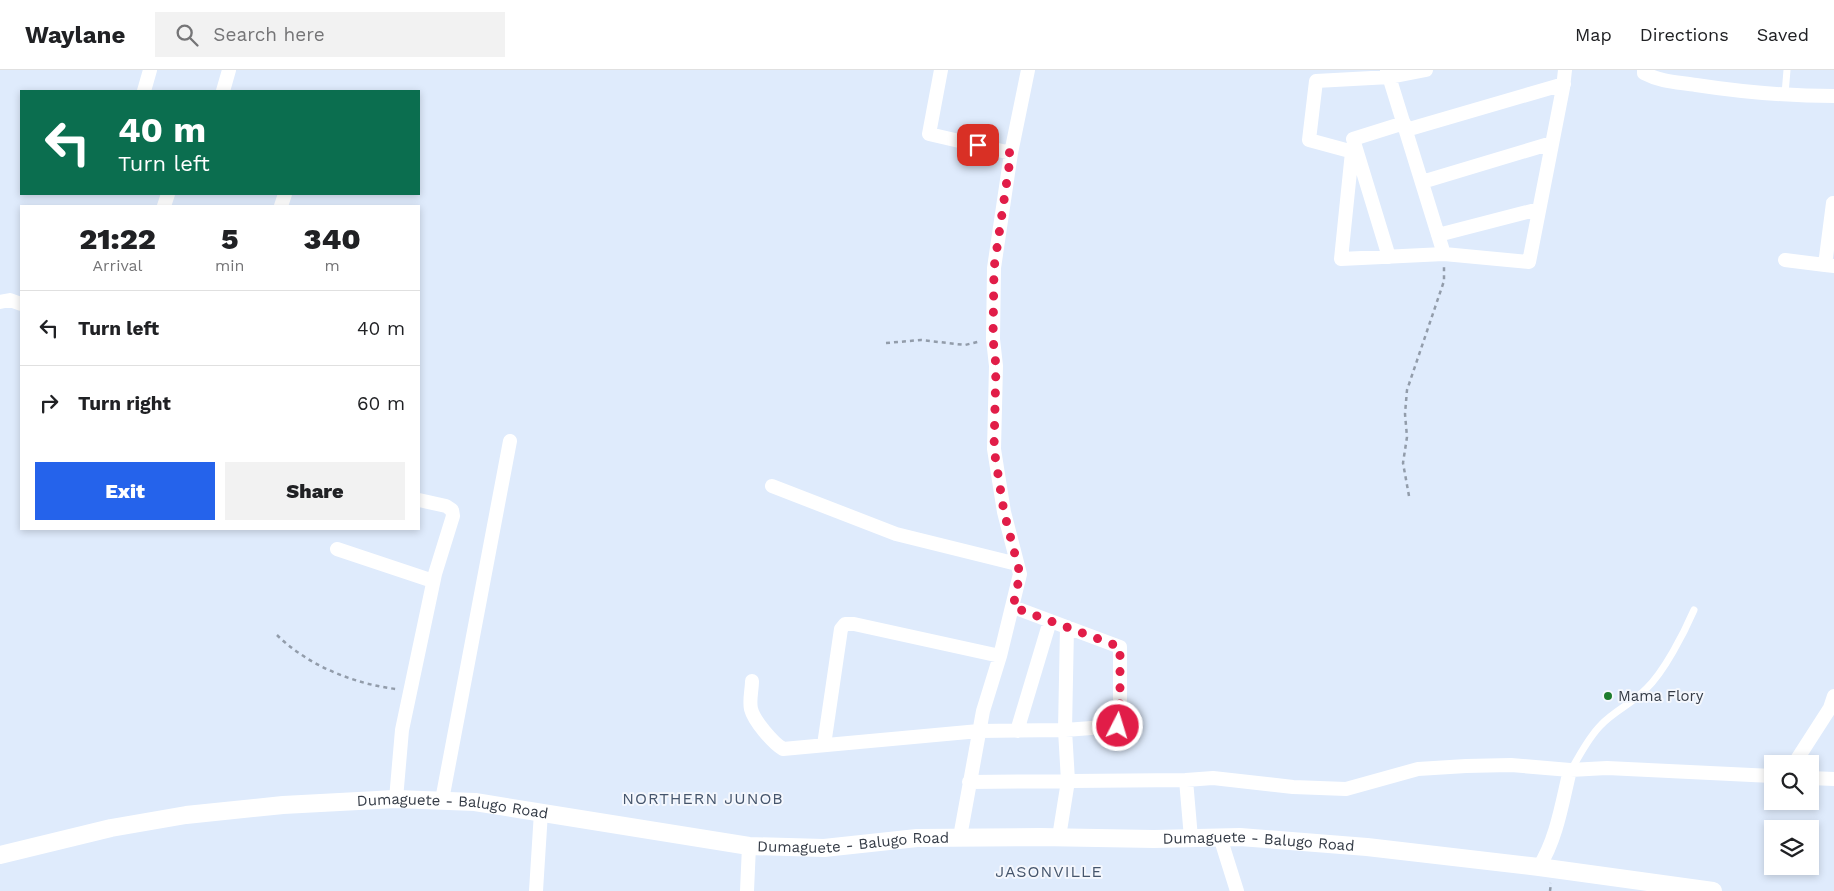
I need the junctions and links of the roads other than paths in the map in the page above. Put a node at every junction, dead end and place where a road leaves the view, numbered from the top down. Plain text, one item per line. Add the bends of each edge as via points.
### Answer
1 (150, 70) edge
2 (229, 70) edge
3 (941, 70) edge
4 (1028, 70) edge
5 (1426, 70) edge
6 (1644, 70) edge
7 (1787, 70) edge
8 (1389, 74) edge
9 (1564, 77) edge
10 (144, 90) edge
11 (223, 90) edge
12 (1785, 94) junction
13 (1834, 96) edge
14 (1405, 126) junction
15 (1552, 143) junction
16 (1354, 152) junction
17 (1011, 153) junction
18 (1422, 182) junction
19 (1833, 202) edge
20 (1539, 209) junction
21 (1438, 235) junction
22 (1444, 254) junction
23 (1389, 257) junction
24 (1785, 260) dead end
25 (1829, 265) edge
26 (0, 302) edge
27 (20, 304) edge
28 (510, 441) dead end
29 (772, 486) dead end
30 (420, 500) edge
31 (337, 549) dead end
32 (1018, 564) junction
33 (433, 582) junction
34 (1013, 607) junction
35 (1694, 610) dead end
36 (1050, 621) junction
37 (1066, 627) junction
38 (1000, 656) junction
39 (752, 681) dead end
40 (1834, 696) edge
41 (1065, 730) junction
42 (979, 731) junction
43 (1017, 731) junction
44 (824, 746) junction
45 (1800, 755) edge
46 (1570, 770) junction
47 (1764, 776) edge
48 (1819, 778) edge
49 (1834, 779) edge
50 (1186, 780) junction
51 (1068, 781) junction
52 (969, 782) junction
53 (396, 798) junction
54 (442, 800) junction
55 (541, 812) junction
56 (960, 837) junction
57 (1059, 837) junction
58 (1220, 837) junction
59 (1191, 838) junction
60 (749, 846) junction
61 (0, 855) edge
62 (1539, 867) junction
63 (536, 891) edge
64 (748, 891) edge
65 (1237, 891) edge
66 (1713, 891) edge

1 - 10 street
2 - 11 street
3 - 17 street via 929,134
4 - 17 street
5 - 8 street
6 - 12 street via 1657,80
7 - 12 lane
8 - 14 street
8 - 16 street via 1316,81 1309,140
9 - 14 street
9 - 15 street
12 - 13 street
14 - 16 street via 1353,139
14 - 18 street
15 - 18 street
15 - 20 street
16 - 23 street
16 - 23 street via 1342,259
17 - 32 street via 994,268 994,449 1004,512
18 - 21 street
19 - 25 street
20 - 21 street
20 - 22 street via 1529,262
21 - 22 street
22 - 23 street
24 - 25 street
26 - 27 street via 10,300
28 - 54 street
29 - 32 street via 896,534
30 - 33 street via 446,506 452,510 453,516
31 - 33 street
32 - 34 street via 1020,574
33 - 53 street via 402,730
34 - 36 street
34 - 38 street
35 - 46 lane via 1665,664 1647,689 1601,724
36 - 37 street
36 - 43 street
37 - 41 street
37 - 41 street via 1120,647 1120,716 1118,726
38 - 42 street
38 - 44 street via 845,624 841,629
39 - 44 street via 754,717 778,746 783,749
40 - 45 street via 1830,708
41 - 43 street
41 - 51 street
42 - 43 street
42 - 44 street
42 - 52 street
46 - 47 street via 1607,768
46 - 50 street via 1511,765 1418,769 1346,789 1213,778
46 - 62 street via 1558,823
48 - 49 street
50 - 51 street
50 - 59 street
51 - 52 street
51 - 57 street
52 - 56 street
53 - 54 street, Dumaguete - Balugo Road
53 - 61 street, Dumaguete - Balugo Road via 186,814
54 - 55 street, Dumaguete - Balugo Road
55 - 60 street, Dumaguete - Balugo Road
55 - 63 street
56 - 57 street, Dumaguete - Balugo Road
56 - 60 street, Dumaguete - Balugo Road via 824,848
57 - 59 street, Dumaguete - Balugo Road
58 - 59 street, Dumaguete - Balugo Road
58 - 62 street, Dumaguete - Balugo Road via 1294,840
58 - 65 street
60 - 64 street
62 - 66 street, Dumaguete - Balugo Road

